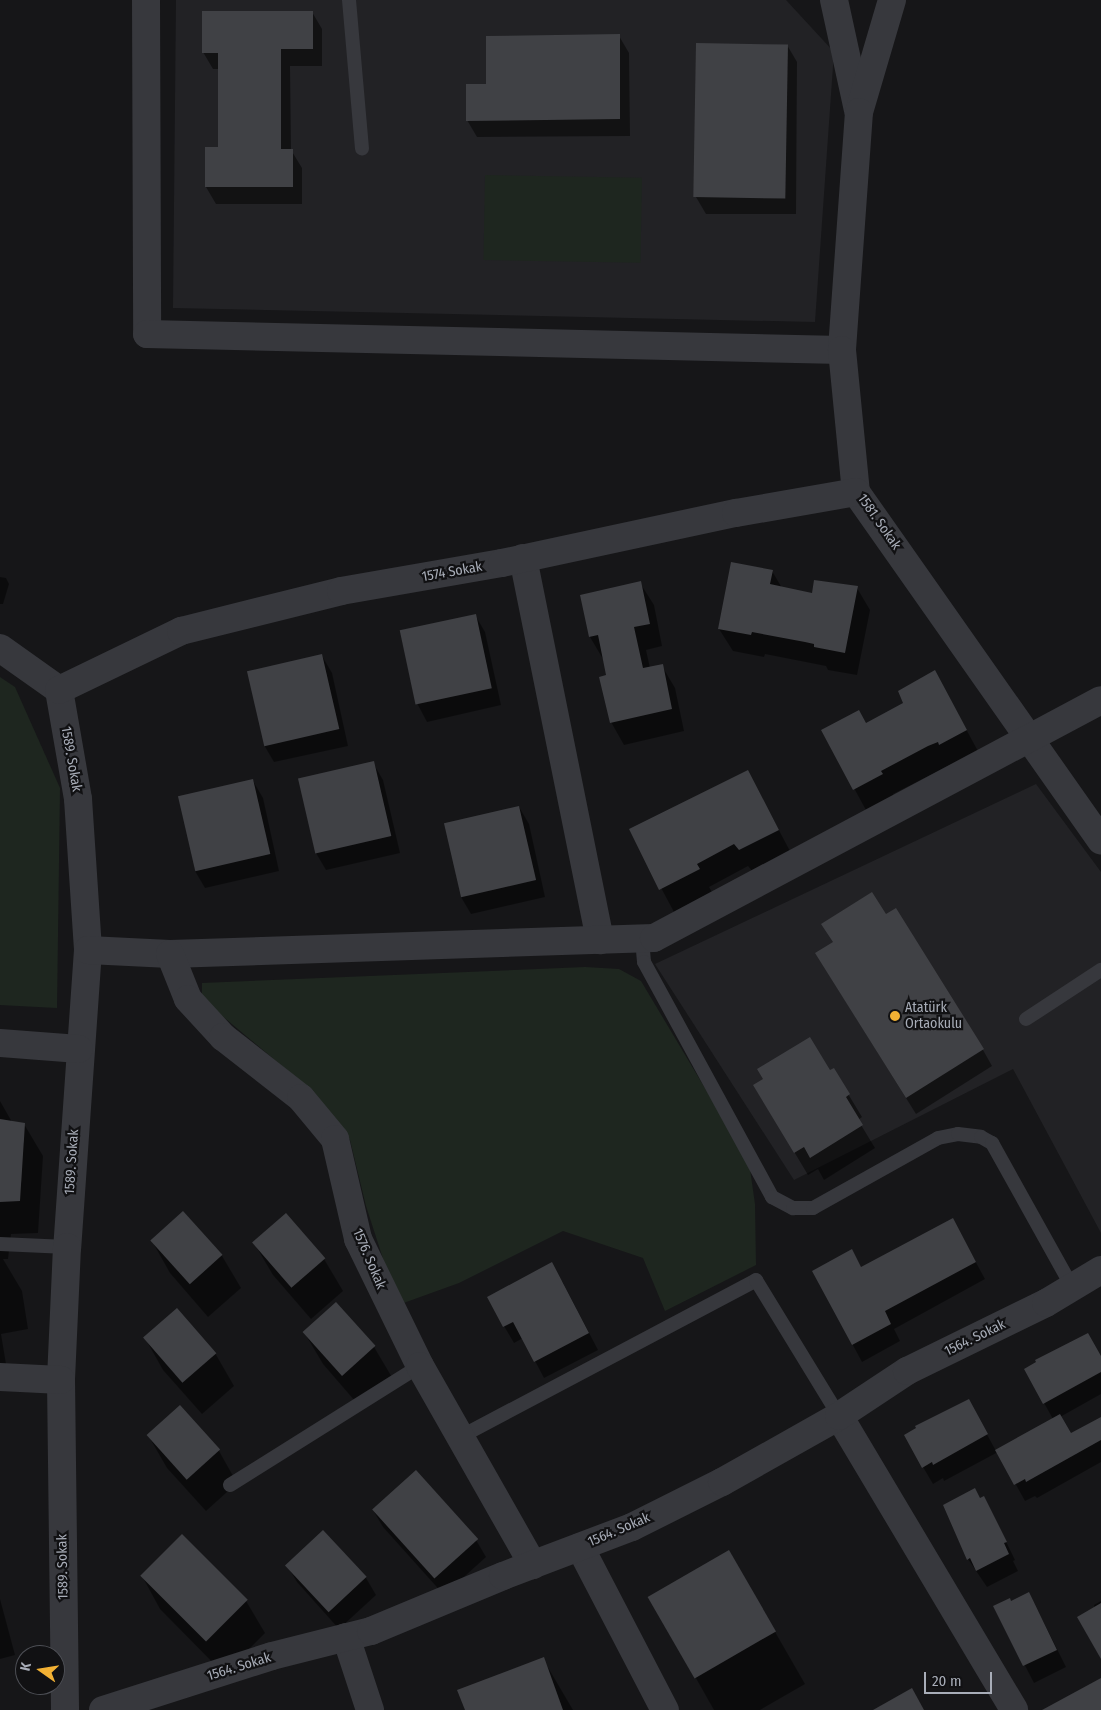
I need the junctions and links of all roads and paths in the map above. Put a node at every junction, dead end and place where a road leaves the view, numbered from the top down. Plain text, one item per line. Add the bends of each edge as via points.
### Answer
1 (146, 0) edge
2 (349, 0) edge
3 (834, 0) edge
4 (892, 0) edge
5 (859, 112) junction
6 (362, 148) dead end
7 (842, 350) junction
8 (856, 492) junction
9 (523, 558) junction
10 (0, 648) edge
11 (59, 690) junction
12 (1101, 700) edge
13 (1029, 737) junction
14 (1101, 841) edge
15 (642, 939) junction
16 (600, 940) junction
17 (88, 950) junction
18 (170, 954) junction
19 (1101, 970) edge
20 (1026, 1019) dead end
21 (0, 1043) edge
22 (79, 1049) junction
23 (0, 1244) edge
24 (67, 1247) junction
25 (1100, 1275) edge
26 (1072, 1288) junction
27 (420, 1366) junction
28 (0, 1377) edge
29 (61, 1380) junction
30 (839, 1416) junction
31 (460, 1437) junction
32 (230, 1485) dead end
33 (580, 1547) junction
34 (533, 1565) junction
35 (346, 1637) junction
36 (65, 1710) edge
37 (103, 1710) edge
38 (370, 1710) edge
39 (665, 1710) edge
40 (1014, 1710) edge

1 - 7 street via 147,334
2 - 6 lane
3 - 5 street
4 - 5 street
5 - 7 street, 1581. Sokak
7 - 8 street, 1581. Sokak
8 - 9 street, 1574 Sokak via 736,513
8 - 13 street, 1581. Sokak
9 - 11 street, 1574 Sokak via 341,591 181,631
9 - 16 street
10 - 11 street
11 - 17 street, 1589. Sokak via 78,798
12 - 13 street
13 - 14 street, 1581. Sokak
13 - 15 street via 654,938
15 - 16 street
15 - 26 lane via 644,962 772,1197 793,1208 813,1208 938,1138 958,1134 981,1137 992,1143
16 - 18 street
17 - 18 street
17 - 22 street, 1589. Sokak
18 - 27 street, 1576. Sokak via 188,999 223,1037 301,1098 335,1139 358,1239
19 - 20 lane
21 - 22 street
22 - 24 street, 1589. Sokak
23 - 24 lane
24 - 29 street, 1589. Sokak
25 - 26 street, 1564. Sokak
26 - 30 street, 1564. Sokak via 907,1372
27 - 31 street, 1576. Sokak
27 - 32 lane
28 - 29 street
29 - 36 street, 1589. Sokak
30 - 31 lane via 756,1280
30 - 33 street, 1564. Sokak via 632,1527
30 - 40 street
31 - 34 street, 1576. Sokak
33 - 34 street, 1564. Sokak
33 - 39 street
34 - 35 street, 1564. Sokak via 371,1631
35 - 37 street, 1564. Sokak via 272,1656
35 - 38 street

